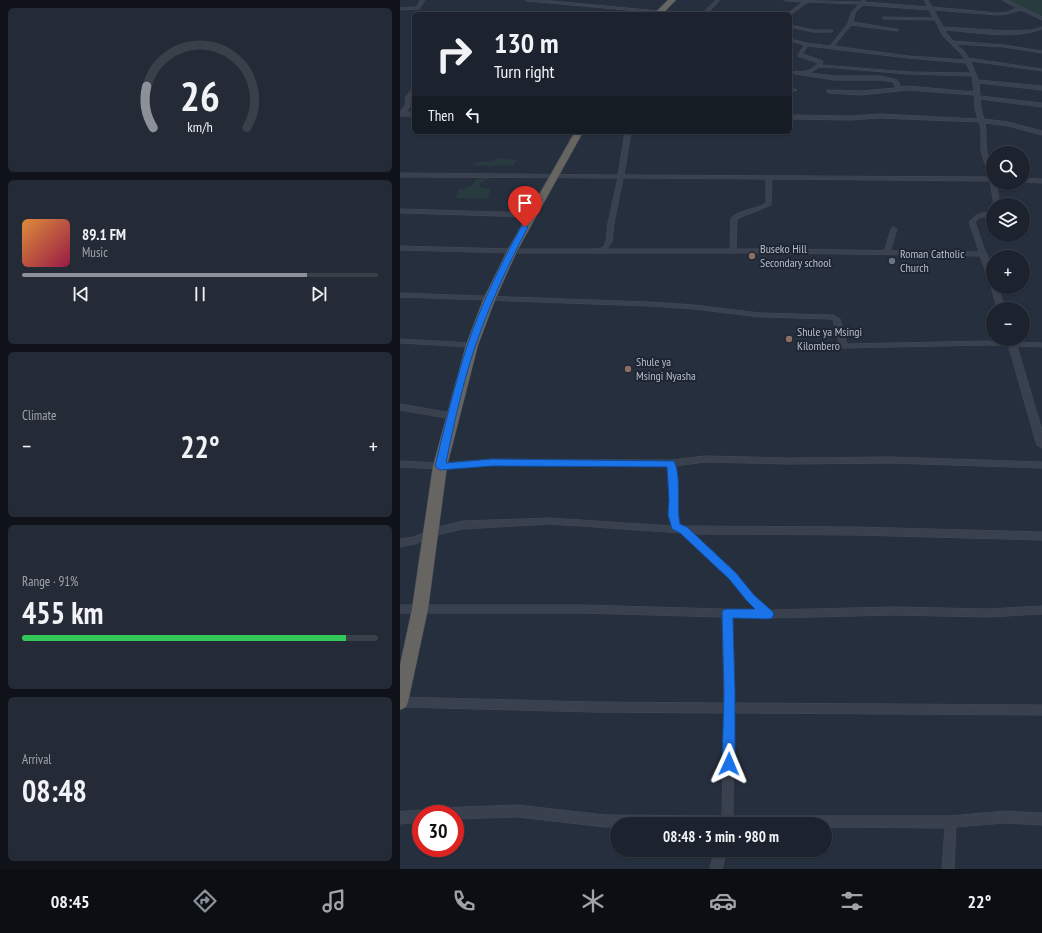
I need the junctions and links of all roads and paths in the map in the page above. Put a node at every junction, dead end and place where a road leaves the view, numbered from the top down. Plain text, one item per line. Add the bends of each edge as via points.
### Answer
1 (423, 0) edge
2 (527, 0) edge
3 (608, 0) edge
4 (672, 0) edge
5 (718, 0) edge
6 (786, 0) edge
7 (926, 0) edge
8 (1004, 0) edge
9 (551, 1) edge
10 (807, 1) edge
11 (864, 2) edge
12 (604, 6) junction
13 (621, 8) junction
14 (400, 9) edge
15 (931, 9) junction
16 (1020, 9) junction
17 (660, 12) edge
18 (706, 12) edge
19 (792, 12) edge
20 (884, 18) dead end
21 (936, 19) junction
22 (1042, 19) edge
23 (850, 22) junction
24 (792, 26) edge
25 (941, 28) junction
26 (1040, 28) dead end
27 (896, 30) dead end
28 (831, 31) dead end
29 (792, 40) edge
30 (952, 42) junction
31 (807, 44) junction
32 (832, 46) junction
33 (1042, 52) edge
34 (968, 61) junction
35 (816, 67) junction
36 (1042, 70) edge
37 (792, 72) edge
38 (807, 73) junction
39 (974, 75) junction
40 (976, 82) junction
41 (1042, 88) edge
42 (900, 89) junction
43 (829, 91) dead end
44 (412, 93) edge
45 (977, 95) junction
46 (1042, 105) edge
47 (401, 114) edge
48 (412, 114) edge
49 (792, 117) edge
50 (982, 121) junction
51 (1042, 133) edge
52 (578, 134) edge
53 (628, 134) edge
54 (986, 158) edge
55 (400, 175) edge
56 (552, 177) junction
57 (620, 177) junction
58 (769, 178) junction
59 (1030, 180) edge
60 (986, 181) edge
61 (1042, 181) edge
62 (400, 211) edge
63 (986, 214) edge
64 (531, 215) junction
65 (894, 229) dead end
66 (400, 248) edge
67 (512, 251) junction
68 (598, 251) junction
69 (732, 251) junction
70 (887, 252) junction
71 (984, 254) junction
72 (986, 261) edge
73 (400, 295) edge
74 (489, 300) junction
75 (400, 341) edge
76 (986, 342) edge
77 (1030, 343) edge
78 (472, 345) junction
79 (1042, 345) edge
80 (1013, 346) edge
81 (400, 407) edge
82 (452, 416) junction
83 (1042, 445) edge
84 (671, 463) junction
85 (400, 464) edge
86 (1042, 465) edge
87 (440, 466) junction
88 (684, 530) junction
89 (431, 533) junction
90 (1042, 536) edge
91 (400, 543) edge
92 (400, 609) edge
93 (420, 609) junction
94 (1042, 610) edge
95 (727, 613) junction
96 (768, 614) junction
97 (400, 702) edge
98 (729, 707) junction
99 (1042, 710) edge
100 (464, 813) edge
101 (412, 817) edge
102 (728, 817) edge
103 (400, 818) edge
104 (1042, 819) edge
105 (610, 822) edge
106 (951, 822) junction
107 (832, 823) edge
108 (719, 857) edge
109 (716, 869) edge
110 (948, 869) edge

1 - 14 street via 417,8
2 - 9 street
3 - 12 street
4 - 17 highway
5 - 18 street
6 - 10 street
7 - 15 street
8 - 16 street
9 - 12 street
9 - 13 street via 602,11
10 - 11 street
10 - 19 street
11 - 15 street
11 - 23 street via 853,13
12 - 13 street
13 - 17 street
15 - 16 street via 996,14
15 - 21 street
16 - 22 street
20 - 21 street
21 - 25 street
23 - 27 street
23 - 32 street
24 - 28 street
25 - 26 street via 1016,33
25 - 30 street
29 - 31 street
30 - 33 street
30 - 34 street
31 - 32 street
31 - 35 street via 800,55 820,62
32 - 34 street via 908,57
34 - 36 street
34 - 39 street
35 - 38 street
35 - 39 street
37 - 38 street
38 - 42 street via 845,78 881,78 895,81
39 - 40 street
40 - 41 street
40 - 45 street
42 - 43 street via 860,93
42 - 45 street
44 - 47 street via 408,98 409,104
45 - 46 street
45 - 50 street
47 - 48 street
49 - 50 street via 880,116
50 - 51 street via 1008,124
50 - 54 street
52 - 56 highway
53 - 57 street via 627,150
55 - 56 street
56 - 57 street
56 - 64 highway
57 - 58 street
57 - 68 street via 609,242 605,248
58 - 60 street
58 - 69 street via 769,204 734,218
59 - 61 street
62 - 64 street
63 - 71 street via 972,222
64 - 67 highway
65 - 70 street
66 - 67 street
67 - 68 street
67 - 74 highway
68 - 69 street
69 - 70 street
70 - 71 street
71 - 72 street
73 - 74 street
74 - 76 street via 559,299 686,306 760,315 833,317 836,319 844,346
74 - 78 highway
75 - 78 street
77 - 79 street
78 - 82 highway
80 - 83 street
81 - 82 street
82 - 87 highway
84 - 86 street via 705,460 891,460
84 - 87 street via 492,462
84 - 88 street via 673,515 676,526
85 - 87 street
87 - 89 highway
88 - 89 street via 550,521 463,525
88 - 90 street
88 - 96 street via 733,576 750,598
89 - 91 street
89 - 93 highway
92 - 93 street
93 - 95 street via 582,609
93 - 97 highway
94 - 96 street
95 - 96 street
95 - 98 street
97 - 98 street via 593,707
98 - 99 street
98 - 102 street
100 - 105 street via 517,810
101 - 103 street
104 - 106 street via 1004,817
106 - 107 street
106 - 110 street
108 - 109 street

